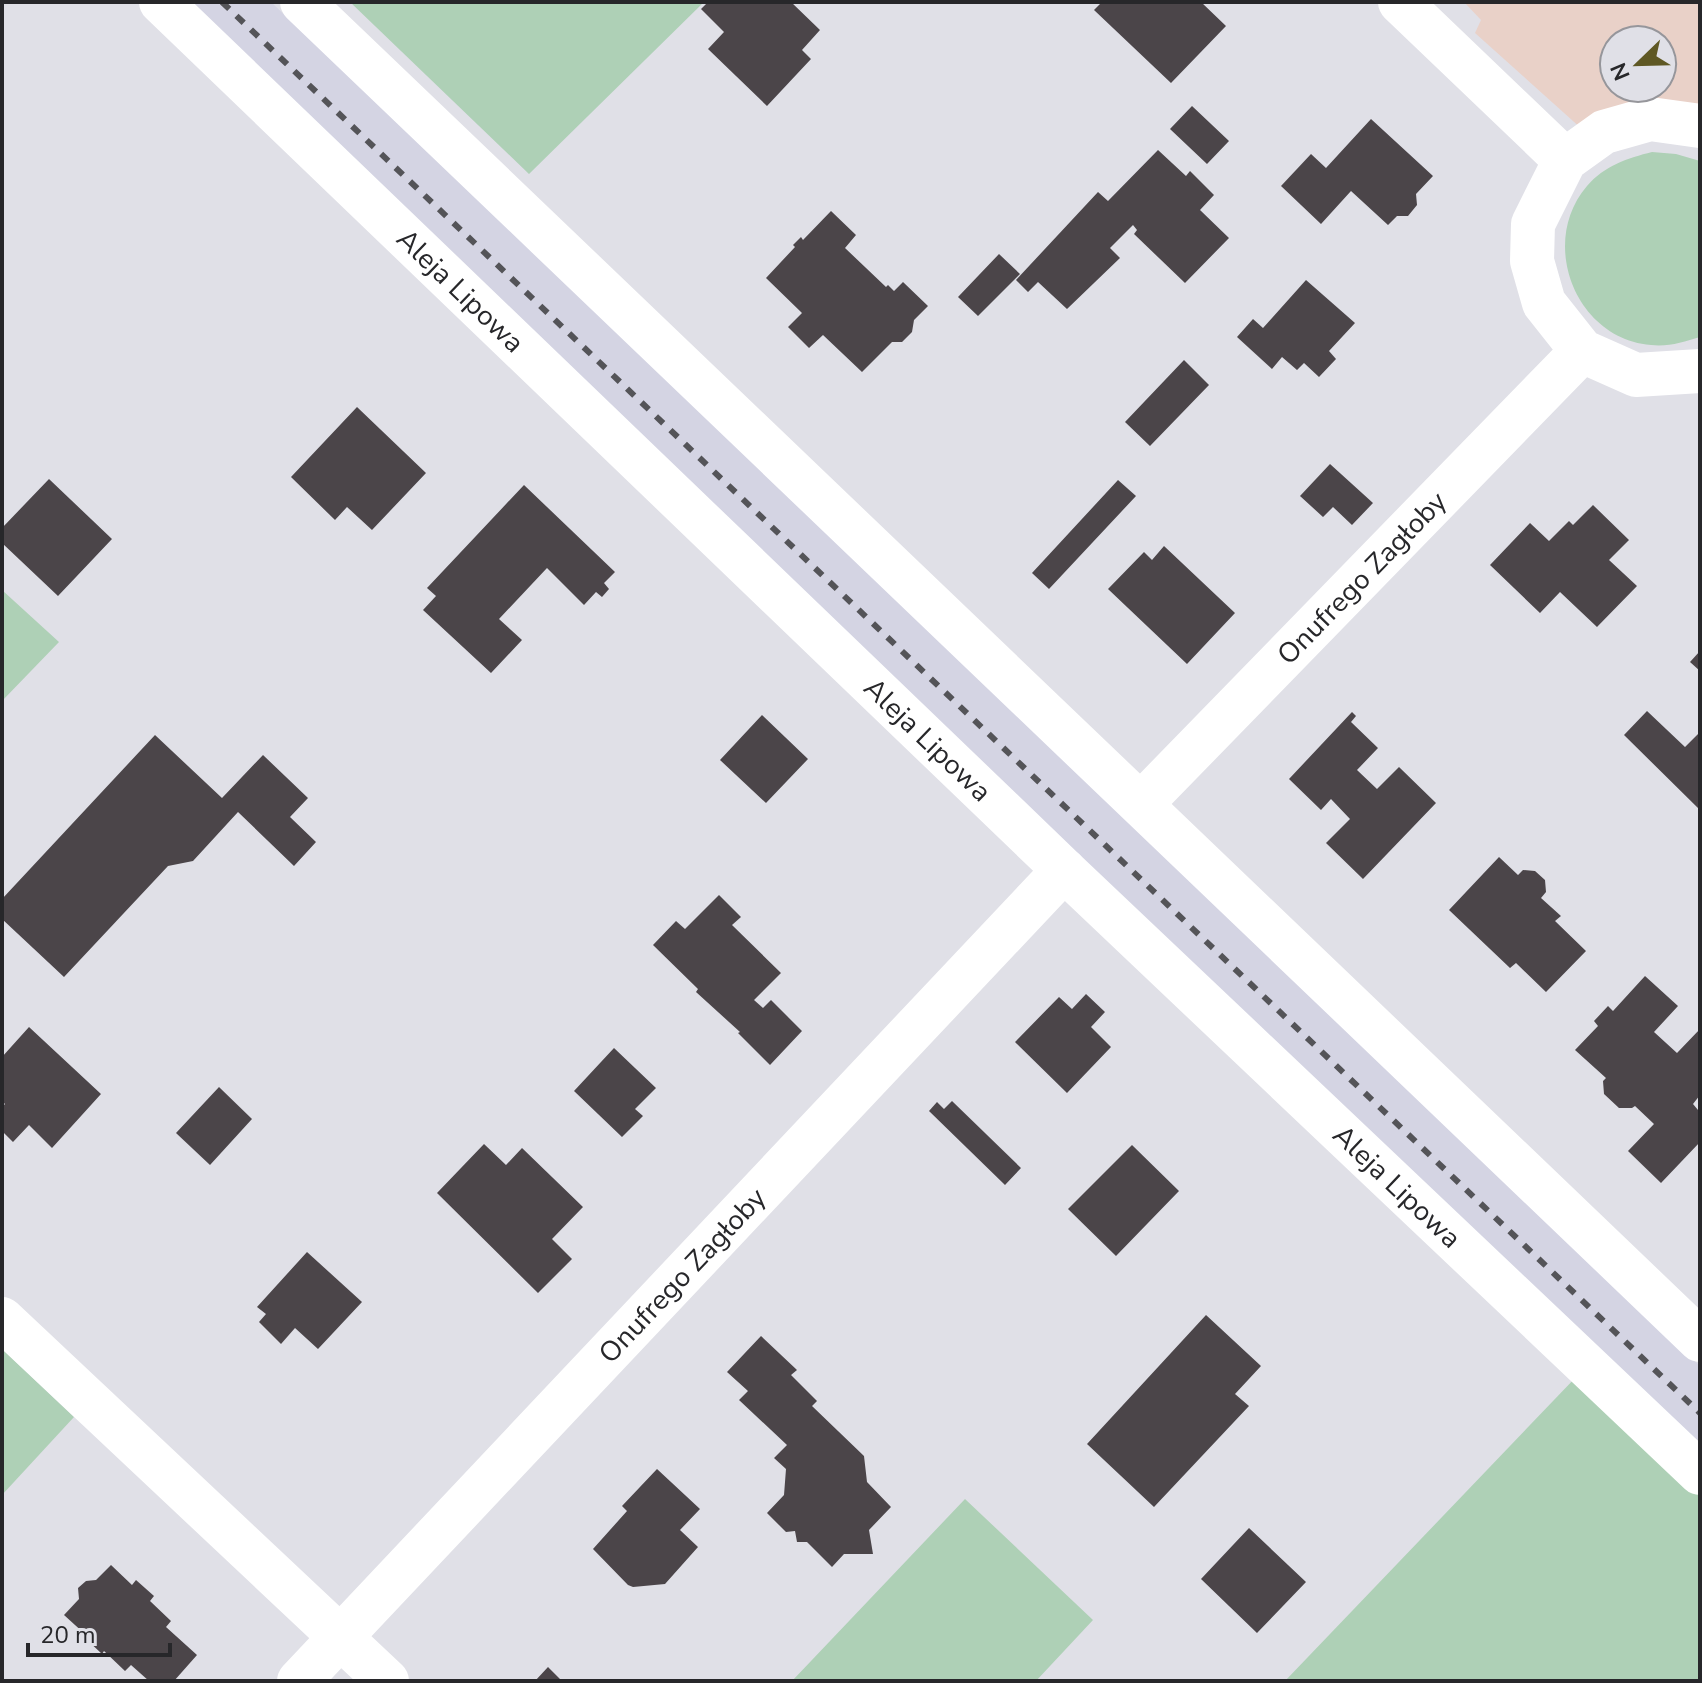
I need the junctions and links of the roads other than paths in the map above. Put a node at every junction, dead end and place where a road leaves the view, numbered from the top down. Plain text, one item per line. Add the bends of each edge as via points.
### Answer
1 (161, 2) edge
2 (302, 2) edge
3 (1400, 2) edge
4 (1700, 126) edge
5 (1565, 160) junction
6 (1582, 351) junction
7 (1700, 371) edge
8 (1141, 804) junction
9 (1064, 870) junction
10 (2, 1319) edge
11 (1700, 1340) edge
12 (1700, 1473) edge
13 (340, 1637) junction
14 (299, 1681) edge
15 (387, 1681) edge

1 - 9 street, Aleja Lipowa
2 - 8 street
3 - 5 street
4 - 5 street via 1650,119 1604,132
5 - 6 street via 1533,224 1532,261 1544,303
6 - 7 street via 1636,375
6 - 8 street, Onufrego Zagłoby
8 - 11 street
9 - 12 street, Aleja Lipowa
9 - 13 street, Onufrego Zagłoby
10 - 13 street
13 - 14 street, Onufrego Zagłoby
13 - 15 street

